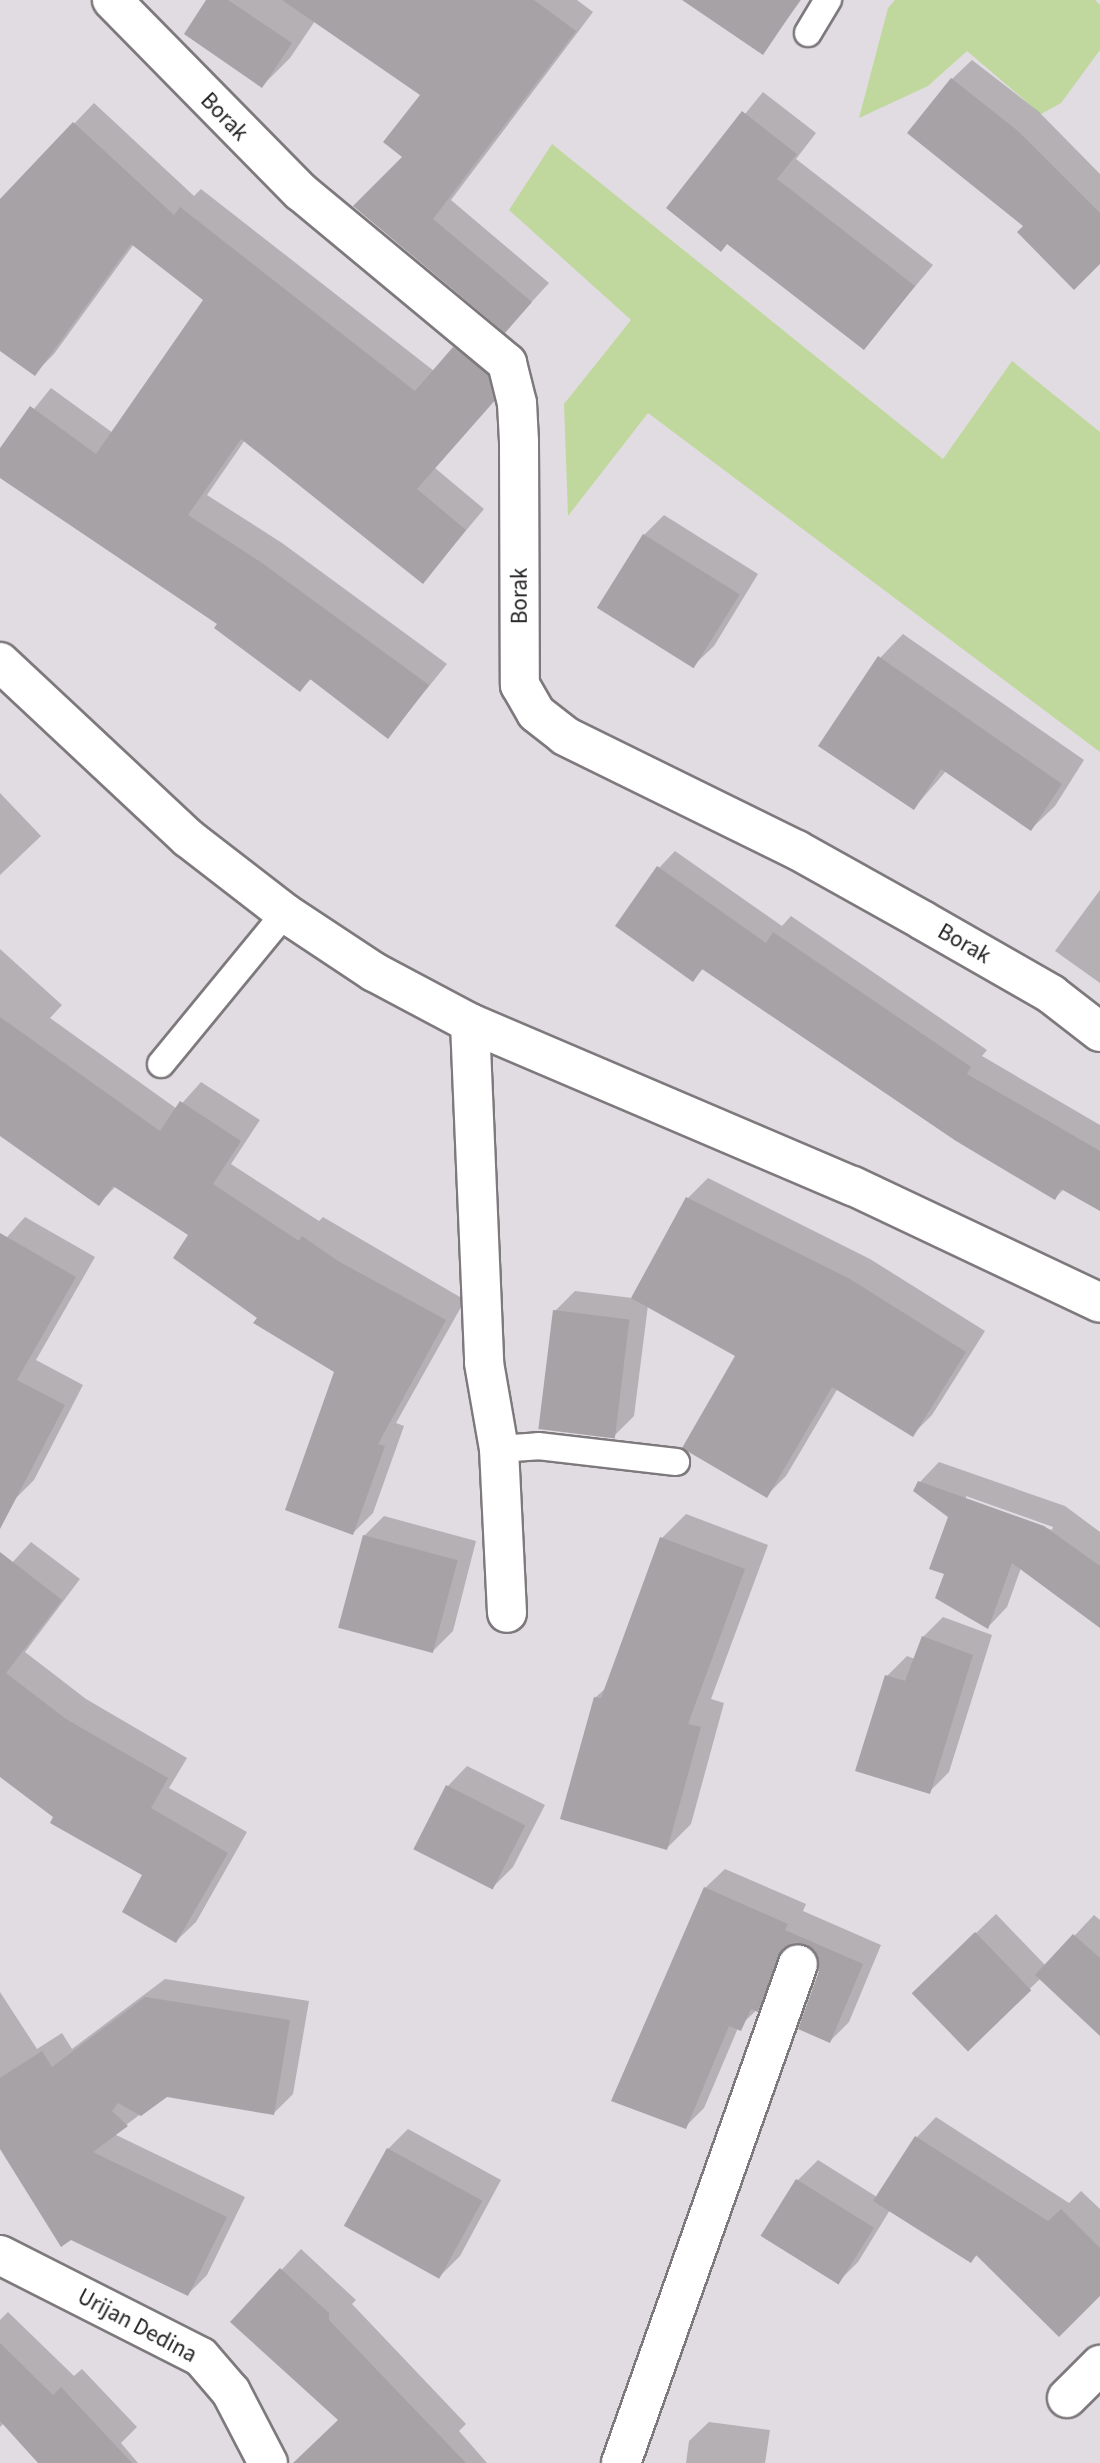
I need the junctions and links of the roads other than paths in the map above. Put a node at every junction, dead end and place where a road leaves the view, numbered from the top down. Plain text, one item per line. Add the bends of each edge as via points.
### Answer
1 (112, 0) edge
2 (828, 0) edge
3 (808, 33) dead end
4 (0, 662) edge
5 (285, 913) junction
6 (470, 1023) junction
7 (1100, 1032) edge
8 (161, 1064) dead end
9 (1100, 1303) edge
10 (499, 1449) junction
11 (676, 1462) dead end
12 (507, 1613) dead end
13 (798, 1964) dead end
14 (0, 2255) edge
15 (1100, 2365) edge
16 (1067, 2398) dead end
17 (268, 2463) edge
18 (621, 2463) edge

1 - 7 street, Borak via 301,192 507,363 517,403 519,442 520,685 536,713 565,736 797,850 922,920 1051,994
2 - 3 lane
4 - 5 street via 188,838
5 - 6 street via 374,972
5 - 8 lane
6 - 9 street via 853,1186
6 - 10 street via 484,1363
10 - 11 lane via 538,1446
10 - 12 street
13 - 18 street
14 - 17 street, Urijan Dedina via 201,2357 231,2392
15 - 16 street

